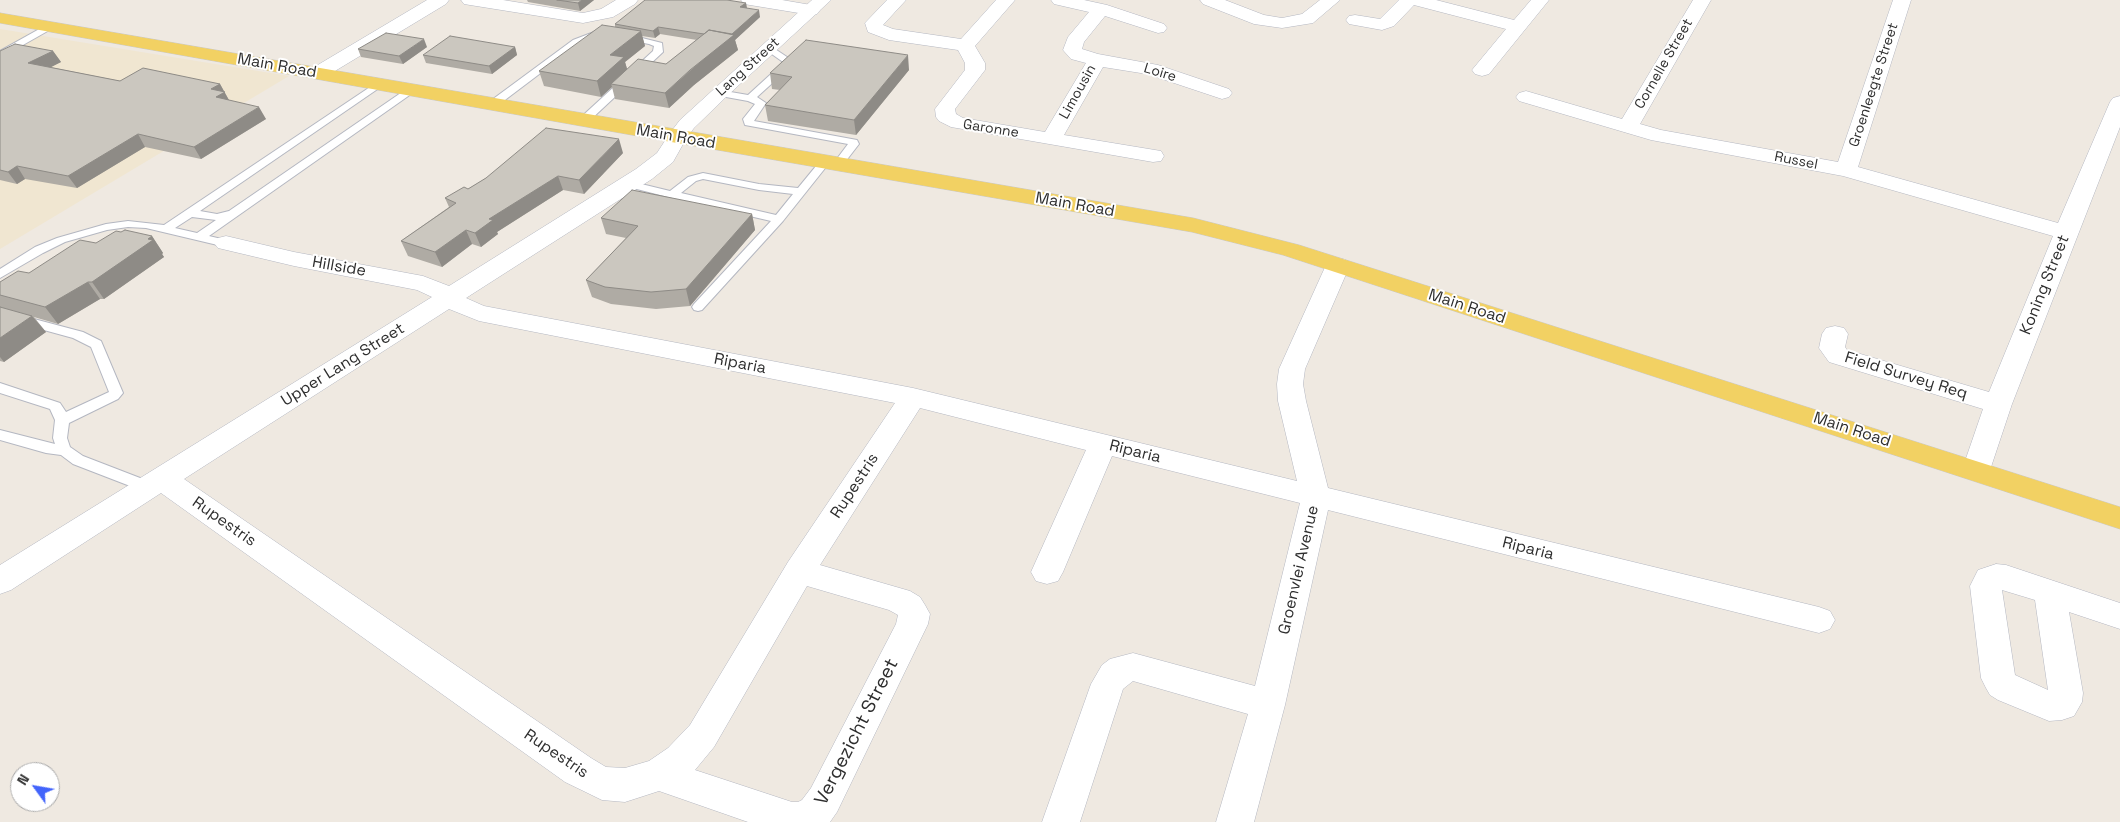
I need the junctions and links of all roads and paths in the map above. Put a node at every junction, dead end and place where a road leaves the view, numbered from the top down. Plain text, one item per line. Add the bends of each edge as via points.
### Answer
1 (440, 0) edge
2 (470, 0) edge
3 (629, 0) edge
4 (750, 0) edge
5 (897, 0) edge
6 (1006, 0) edge
7 (1060, 0) edge
8 (1209, 0) edge
9 (1331, 0) edge
10 (1409, 0) edge
11 (1415, 0) edge
12 (1540, 0) edge
13 (1702, 0) edge
14 (1902, 0) edge
15 (817, 5) edge
16 (1101, 9) junction
17 (0, 18) edge
18 (1355, 20) dead end
19 (50, 26) junction
20 (1518, 27) junction
21 (1158, 28) dead end
22 (965, 45) junction
23 (769, 48) junction
24 (0, 55) edge
25 (1097, 60) junction
26 (1482, 70) dead end
27 (318, 73) junction
28 (379, 84) junction
29 (411, 90) junction
30 (719, 93) junction
31 (1222, 93) dead end
32 (1526, 97) dead end
33 (750, 98) junction
34 (2120, 102) edge
35 (493, 104) junction
36 (583, 121) junction
37 (1627, 128) junction
38 (677, 138) junction
39 (1052, 138) junction
40 (1153, 156) dead end
41 (832, 163) junction
42 (1846, 170) junction
43 (629, 184) junction
44 (800, 192) junction
45 (672, 195) junction
46 (191, 213) junction
47 (233, 213) junction
48 (779, 219) junction
49 (166, 229) junction
50 (2066, 232) junction
51 (199, 237) junction
52 (226, 243) joint
53 (1338, 265) junction
54 (0, 274) edge
55 (449, 298) junction
56 (698, 307) dead end
57 (0, 314) edge
58 (1835, 334) dead end
59 (0, 388) edge
60 (913, 397) junction
61 (1998, 404) junction
62 (62, 420) junction
63 (0, 435) edge
64 (1103, 444) junction
65 (64, 450) junction
66 (1976, 470) junction
67 (155, 483) junction
68 (1316, 497) junction
69 (2120, 518) edge
70 (799, 572) junction
71 (1047, 572) dead end
72 (0, 581) edge
73 (2050, 592) dead end
74 (2120, 616) edge
75 (1819, 620) dead end
76 (1268, 705) junction
77 (659, 774) junction
78 (1061, 822) edge
79 (1235, 822) edge

1 - 27 street
2 - 3 street via 583,18 608,13
4 - 15 street
5 - 22 street via 879,17 874,28 889,34
6 - 22 street
7 - 16 street
8 - 9 street via 1260,20 1282,23 1308,19
10 - 18 street via 1385,24
11 - 20 street
12 - 20 street
13 - 37 street, Cornelle Street
14 - 42 street, Groenleegte Street
15 - 23 street, Lang Street
16 - 21 street
16 - 25 street, Limousin via 1075,41 1072,50
17 - 19 main road, Main Road
19 - 24 lane
19 - 27 main road, Main Road
20 - 26 street
22 - 39 street, Garonne via 975,63 975,70 945,109 946,117 958,124
23 - 30 street, Lang Street
23 - 33 lane via 789,63
25 - 31 street, Loire via 1151,69
25 - 39 street, Limousin
27 - 28 main road, Main Road
28 - 29 main road, Main Road
28 - 46 lane
29 - 35 main road, Main Road
29 - 47 lane
30 - 33 lane
30 - 38 street, Lang Street
32 - 37 street, Russel
33 - 41 lane via 761,103 748,119 749,123 853,142
34 - 50 street, Koning Street
35 - 36 main road, Main Road
35 - 36 lane via 585,37 608,34 659,45 658,52
36 - 38 main road, Main Road
37 - 42 street, Russel via 1684,142
38 - 41 main road, Main Road
38 - 43 street, Upper Lang Street via 665,157
39 - 40 street, Garonne
41 - 44 lane
41 - 53 main road, Main Road via 1193,225
42 - 50 street, Russel
43 - 45 lane
43 - 55 street, Upper Lang Street
44 - 45 lane via 703,176 692,179
44 - 48 lane
45 - 48 lane
46 - 47 lane via 217,216
46 - 49 lane
47 - 51 lane
48 - 56 lane
49 - 51 lane
49 - 54 lane via 128,224 83,233 39,250
50 - 61 street, Koning Street
51 - 52 lane
52 - 55 street, Hillside via 408,280 437,289
53 - 66 main road, Main Road
53 - 68 street, Groenvlei Avenue via 1292,369 1290,384
55 - 60 street, Riparia via 479,313
55 - 67 street, Upper Lang Street
57 - 62 lane via 78,335 96,344 116,392
58 - 61 street, Field Survey Req via 1832,348 1838,356
59 - 62 lane via 55,406
60 - 64 street, Riparia
60 - 70 street, Rupestris
61 - 66 street, Koning Street
62 - 65 lane via 60,438
63 - 65 lane
64 - 68 street, Riparia
64 - 71 street
65 - 67 lane via 78,460
66 - 69 main road, Main Road
67 - 72 street, Upper Lang Street
67 - 77 street, Rupestris via 578,770 602,783 626,785
68 - 75 street, Riparia
68 - 76 street, Groenvlei Avenue
70 - 77 street, Rupestris via 702,736 681,760
70 - 77 street, Vergezicht Street via 899,600 914,614 912,624 824,800 804,820 792,820
73 - 74 street
76 - 78 street via 1133,667 1122,669 1108,684
76 - 79 street, Groenvlei Avenue

